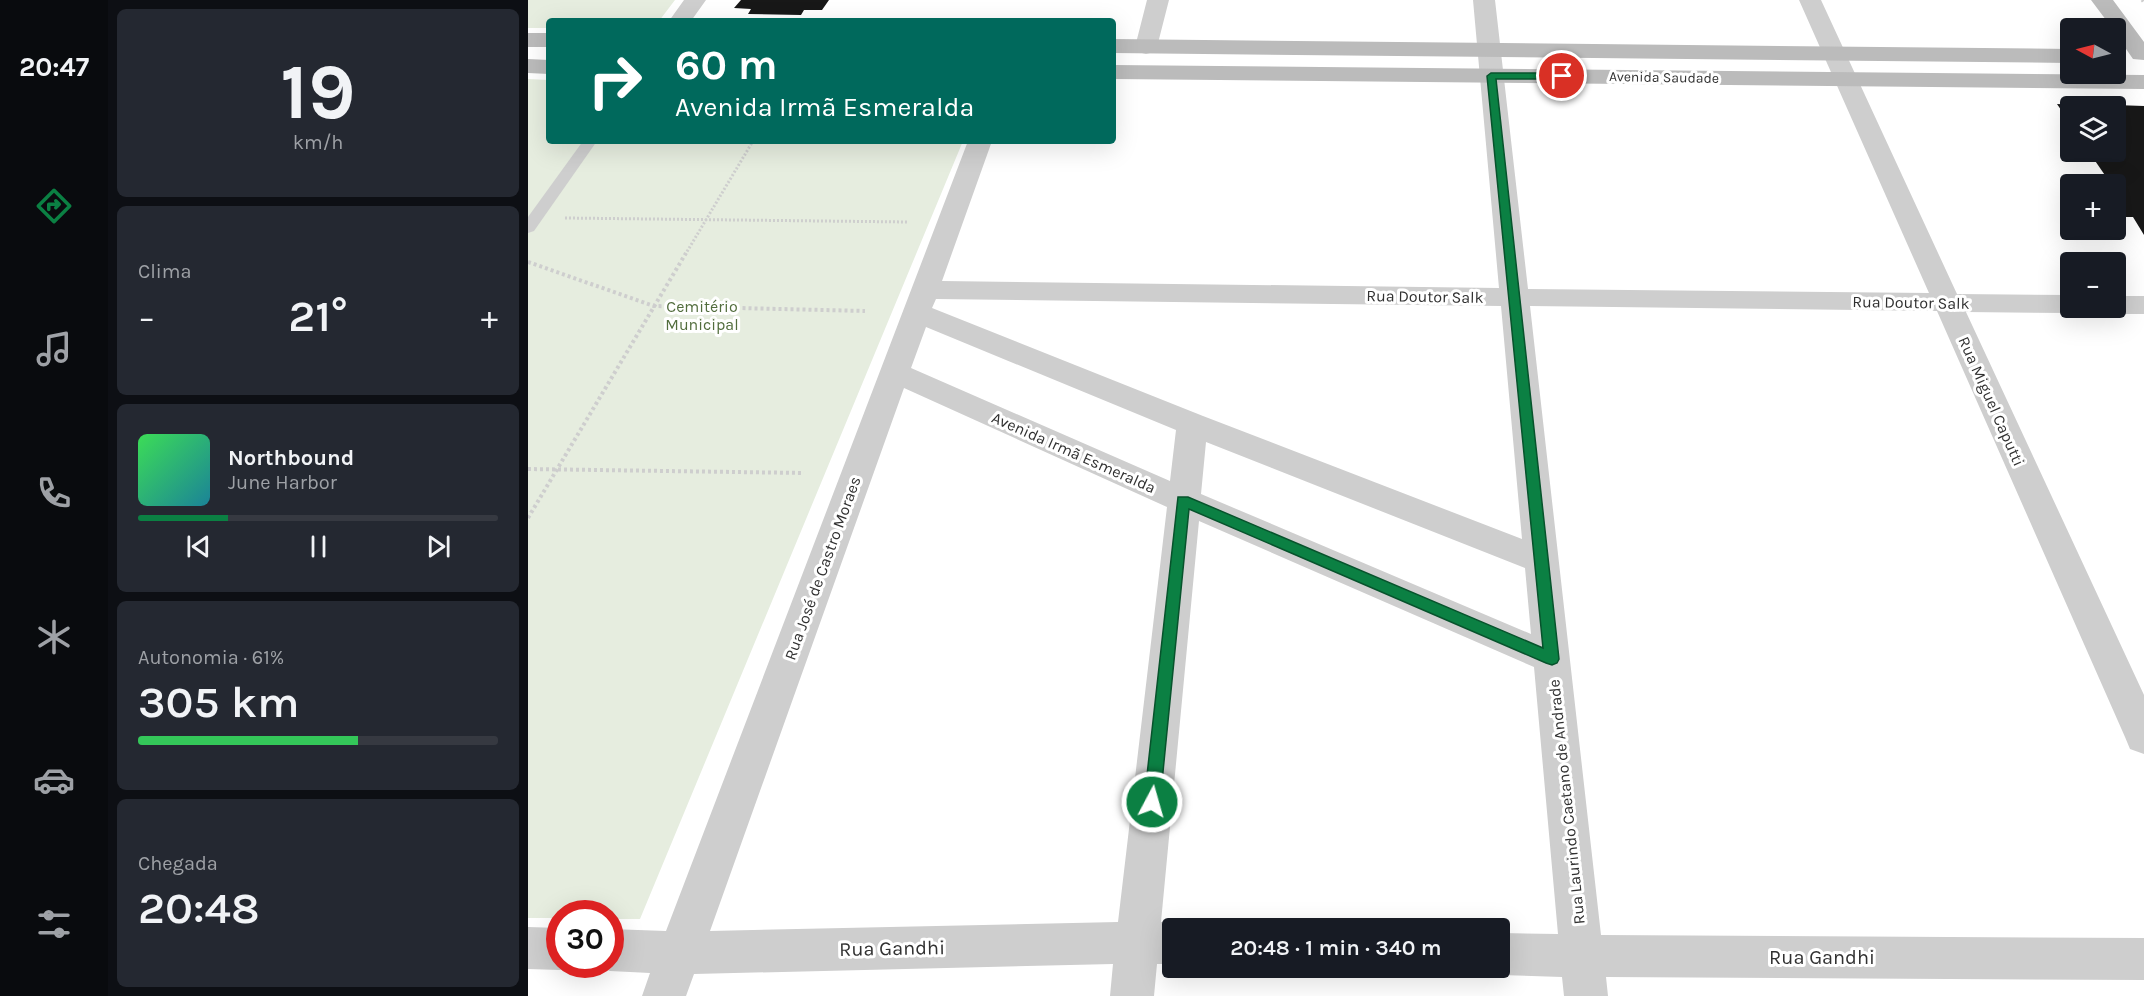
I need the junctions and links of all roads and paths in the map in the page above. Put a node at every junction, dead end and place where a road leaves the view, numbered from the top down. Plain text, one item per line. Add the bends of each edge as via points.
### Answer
1 (695, 0) edge
2 (1158, 0) edge
3 (1484, 0) edge
4 (1810, 0) edge
5 (2102, 0) edge
6 (682, 18) edge
7 (528, 40) edge
8 (546, 40) edge
9 (1116, 46) edge
10 (1146, 47) junction
11 (1835, 54) junction
12 (2060, 56) edge
13 (2142, 56) edge
14 (2126, 57) edge
15 (1490, 63) junction
16 (528, 66) edge
17 (546, 67) edge
18 (1116, 72) edge
19 (1846, 79) junction
20 (2144, 82) edge
21 (588, 144) edge
22 (751, 144) edge
23 (979, 144) edge
24 (706, 219) junction
25 (532, 222) edge
26 (908, 222) dead end
27 (528, 262) edge
28 (1514, 297) junction
29 (920, 301) junction
30 (1948, 303) junction
31 (2060, 304) edge
32 (2126, 304) edge
33 (2144, 305) edge
34 (654, 306) junction
35 (865, 311) dead end
36 (894, 372) junction
37 (1192, 424) junction
38 (528, 469) edge
39 (557, 470) junction
40 (804, 473) dead end
41 (1183, 500) junction
42 (528, 518) edge
43 (1541, 560) junction
44 (1552, 659) junction
45 (2144, 737) edge
46 (1155, 942) edge
47 (528, 948) edge
48 (546, 949) edge
49 (624, 951) edge
50 (680, 953) junction
51 (1510, 957) edge
52 (2144, 959) edge
53 (1584, 976) edge
54 (664, 996) edge
55 (1132, 996) edge

1 - 6 street
2 - 10 street
3 - 15 street, Rua Laurindo Caetano de Andrade
4 - 11 street, Rua Miguel Caputti
5 - 13 street
7 - 8 street
9 - 10 street, Avenida Saudade
10 - 15 street, Avenida Saudade
11 - 12 street, Avenida Saudade
11 - 15 street, Avenida Saudade
11 - 19 street, Rua Miguel Caputti
13 - 14 street
15 - 18 street, Avenida Saudade
15 - 19 street, Avenida Saudade
15 - 28 street, Rua Laurindo Caetano de Andrade
16 - 17 street
19 - 20 street, Avenida Saudade
19 - 30 street, Rua Miguel Caputti
21 - 25 lane
22 - 24 path
23 - 29 street, Rua José de Castro Moraes
24 - 25 path
24 - 26 path
24 - 34 path
27 - 34 path
28 - 29 street, Rua Doutor Salk
28 - 30 street, Rua Doutor Salk
28 - 43 street, Rua Laurindo Caetano de Andrade
29 - 36 street, Rua José de Castro Moraes
29 - 37 street
30 - 31 street, Rua Doutor Salk
30 - 45 street, Rua Miguel Caputti
32 - 33 street
34 - 35 path
34 - 39 path
36 - 41 street, Avenida Irmã Esmeralda
36 - 50 street, Rua José de Castro Moraes
37 - 41 street
37 - 43 street
38 - 39 path
39 - 40 path
39 - 42 path
41 - 44 street, Avenida Irmã Esmeralda
41 - 46 street
43 - 44 street, Rua Laurindo Caetano de Andrade
44 - 53 street, Rua Laurindo Caetano de Andrade
46 - 50 street, Rua Gandhi
46 - 55 street
47 - 48 street
49 - 50 street, Rua Gandhi
50 - 54 street, Rua José de Castro Moraes
51 - 53 street, Rua Gandhi
52 - 53 street, Rua Gandhi

